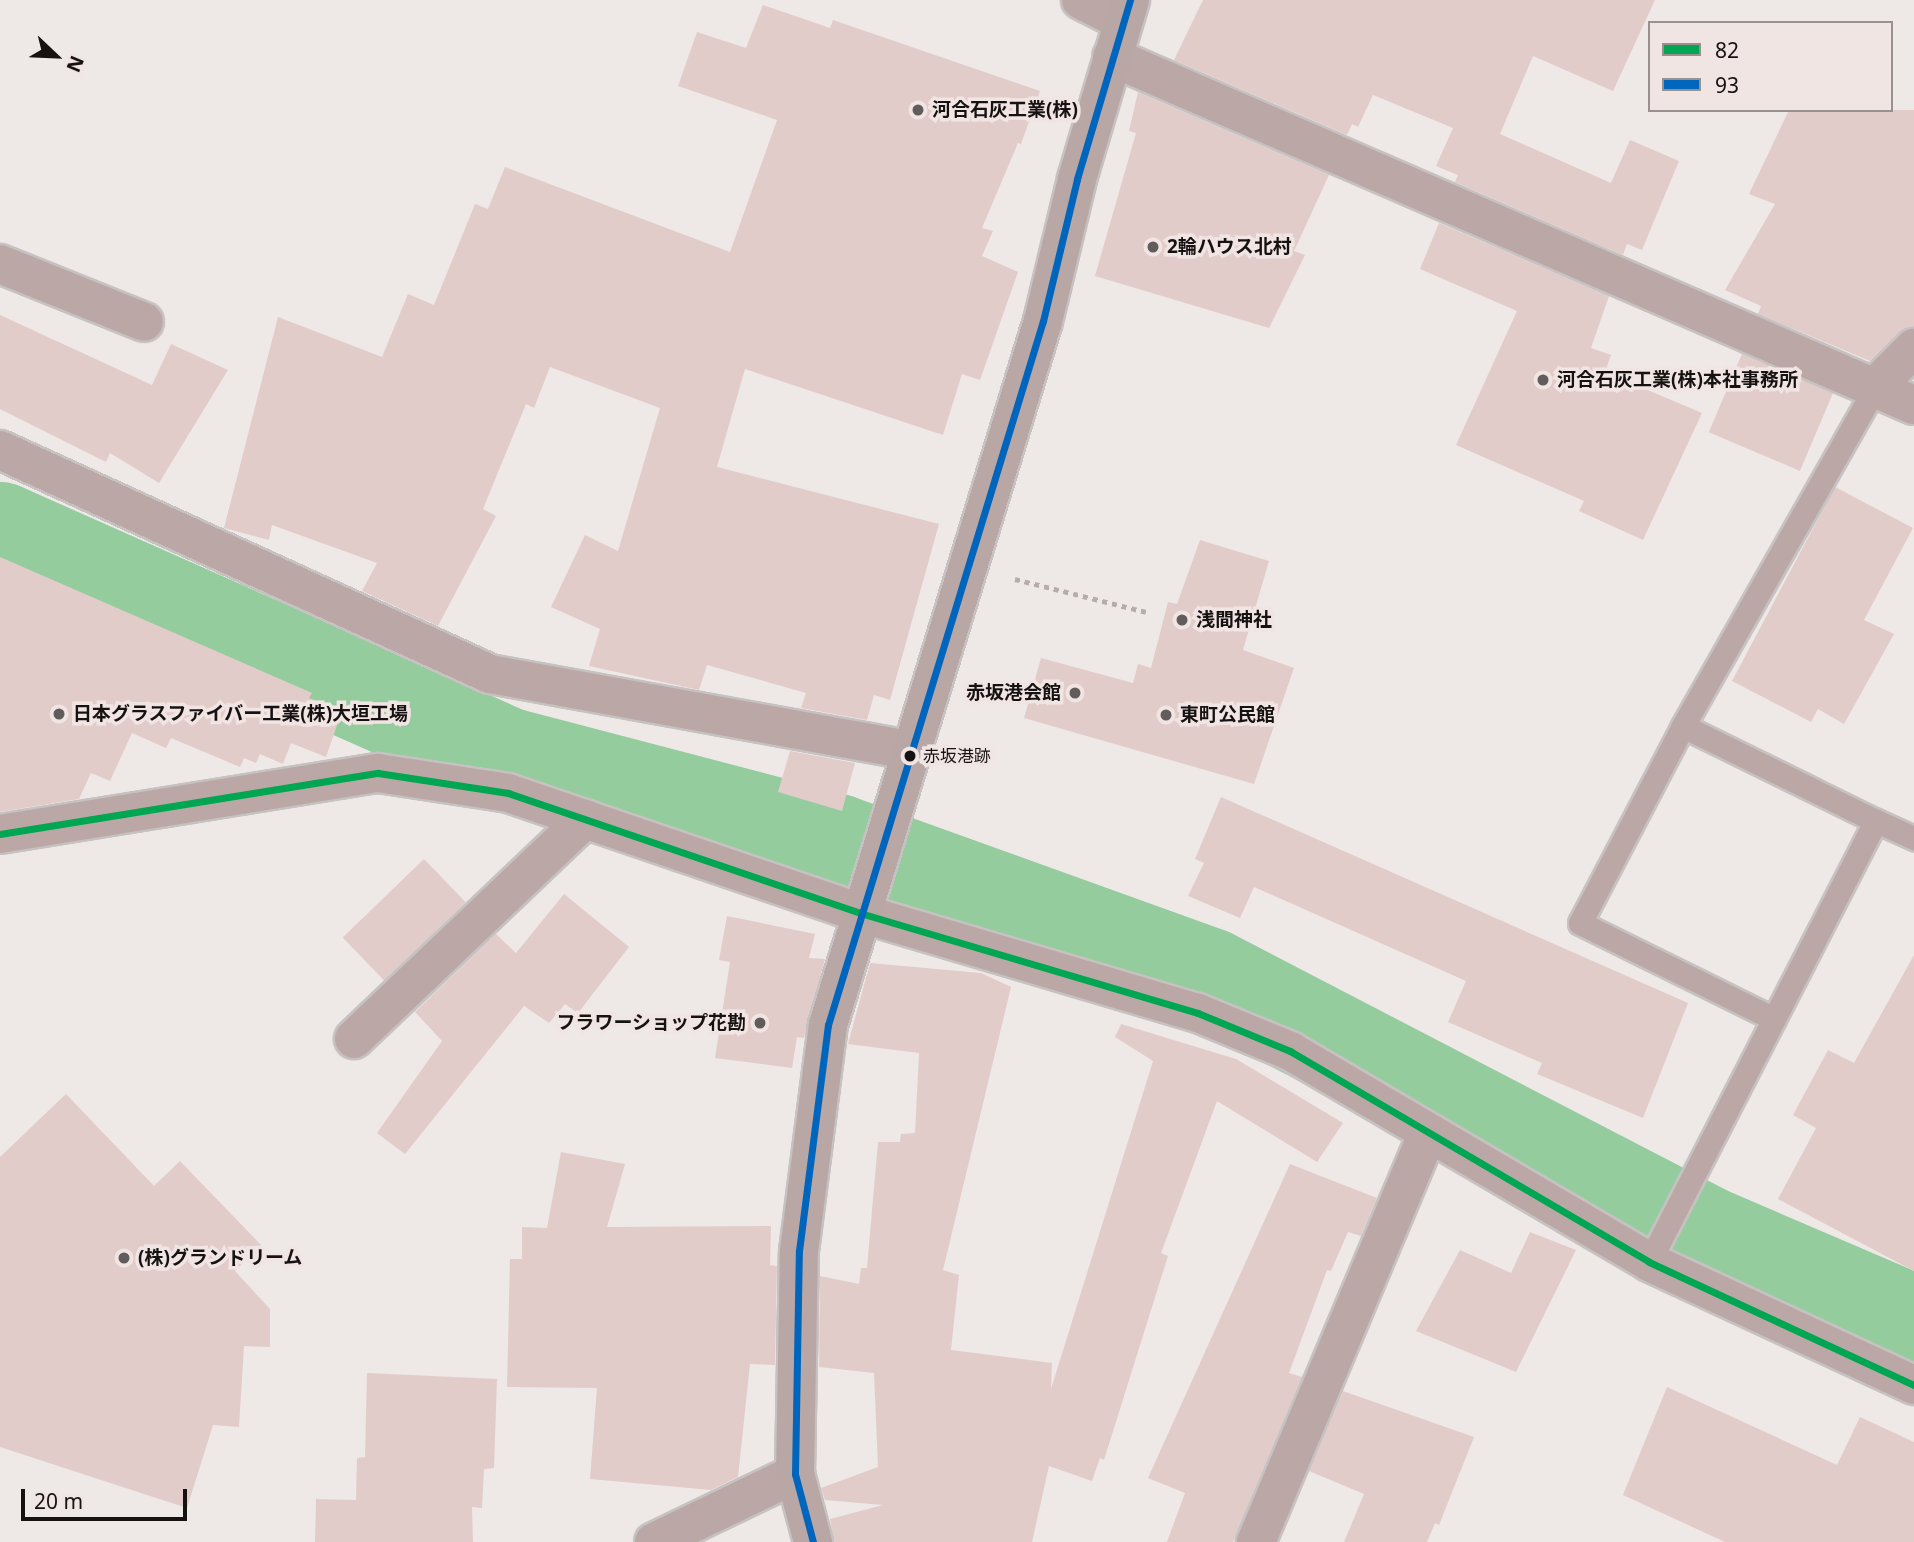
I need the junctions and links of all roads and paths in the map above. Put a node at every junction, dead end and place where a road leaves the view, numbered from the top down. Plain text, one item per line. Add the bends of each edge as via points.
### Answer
1 (1081, 0) edge
2 (1126, 10) edge
3 (1112, 57) junction
4 (0, 264) edge
5 (144, 322) dead end
6 (1914, 348) edge
7 (1876, 386) junction
8 (1914, 405) edge
9 (0, 450) edge
10 (967, 567) junction
11 (1146, 612) dead end
12 (1683, 726) junction
13 (913, 751) junction
14 (585, 819) junction
15 (1876, 821) junction
16 (0, 834) edge
17 (1914, 838) edge
18 (865, 899) junction
19 (1774, 1019) junction
20 (354, 1039) dead end
21 (1428, 1133) junction
22 (1655, 1248) junction
23 (1914, 1385) edge
24 (795, 1474) junction
25 (654, 1542) edge
26 (813, 1542) edge
27 (1256, 1542) edge

1 - 2 street
2 - 3 main road
3 - 7 street
3 - 10 main road via 1043,321
4 - 5 street
6 - 7 street
7 - 8 street
7 - 12 lane
9 - 13 street via 490,674
10 - 11 path
10 - 13 main road
12 - 15 lane
12 - 19 lane via 1580,923
13 - 18 main road
14 - 16 street via 508,793 378,773
14 - 18 street
14 - 20 street
15 - 17 lane
15 - 19 lane
18 - 21 street via 1198,1013 1290,1051
18 - 24 main road via 828,1025 799,1251
19 - 22 lane
21 - 22 street
21 - 27 street
22 - 23 street
24 - 25 street
24 - 26 main road

